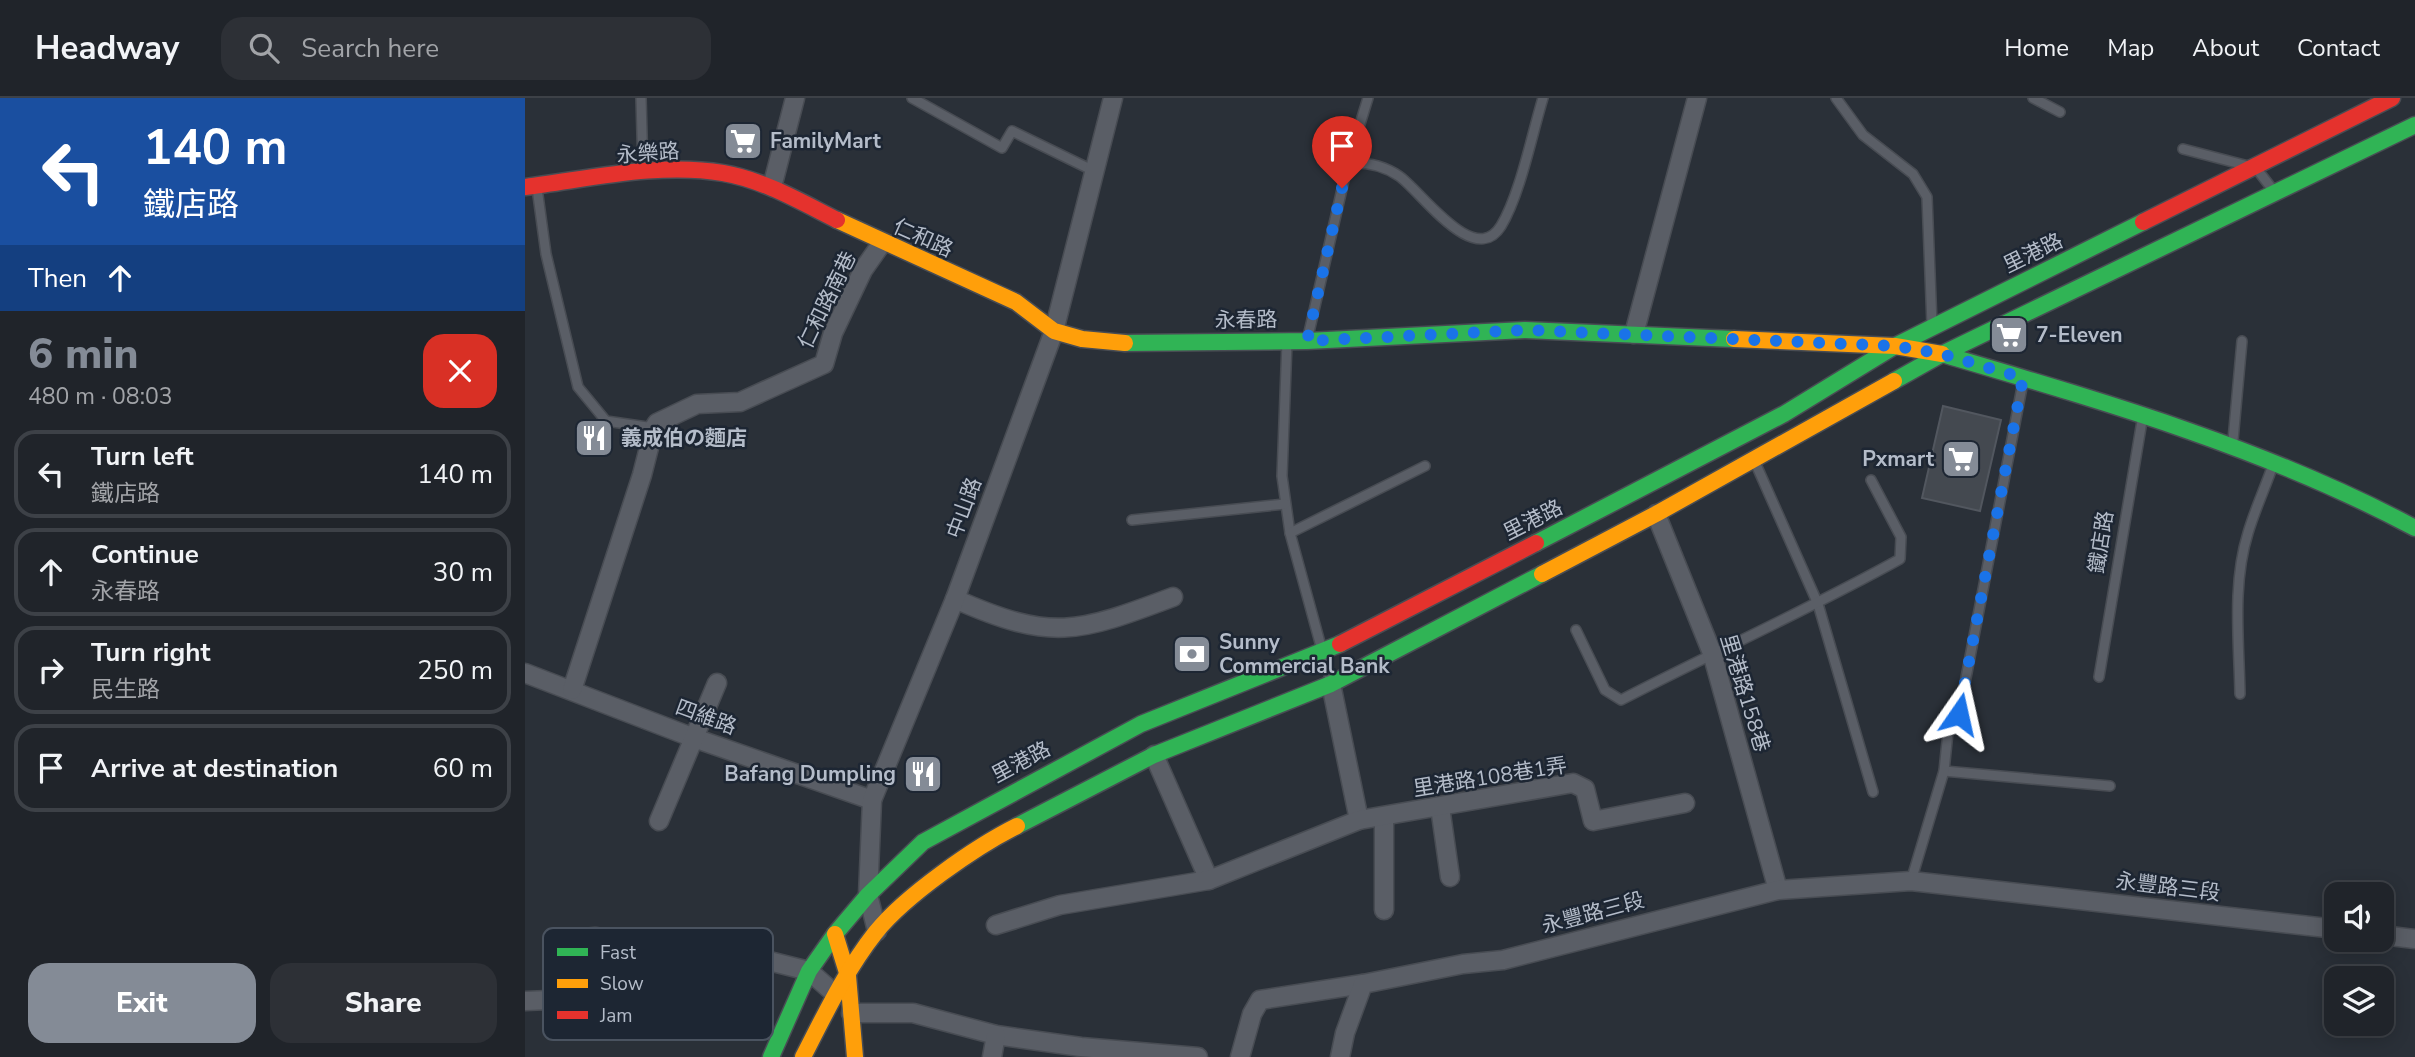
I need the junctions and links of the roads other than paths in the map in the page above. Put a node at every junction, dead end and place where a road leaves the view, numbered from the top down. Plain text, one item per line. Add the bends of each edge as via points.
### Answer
1 (641, 98) edge
2 (795, 98) edge
3 (912, 98) edge
4 (1113, 98) edge
5 (1366, 98) edge
6 (1543, 98) edge
7 (1697, 98) edge
8 (1836, 98) edge
9 (2033, 98) edge
10 (2392, 98) edge
11 (2060, 112) dead end
12 (2415, 125) edge
13 (2183, 149) dead end
14 (1348, 163) junction
15 (2256, 168) junction
16 (1094, 171) junction
17 (643, 172) junction
18 (531, 186) edge
19 (772, 187) junction
20 (2274, 190) junction
21 (882, 243) junction
22 (1933, 328) junction
23 (1054, 331) junction
24 (1634, 334) junction
25 (1287, 340) junction
26 (1307, 341) junction
27 (2242, 341) dead end
28 (1895, 346) junction
29 (1942, 354) junction
30 (2023, 378) junction
31 (2143, 413) junction
32 (654, 428) junction
33 (2232, 445) junction
34 (1753, 459) junction
35 (2275, 461) junction
36 (1425, 466) dead end
37 (1871, 480) dead end
38 (1285, 504) junction
39 (1656, 514) junction
40 (1132, 520) dead end
41 (2415, 528) edge
42 (1290, 533) junction
43 (1173, 597) dead end
44 (955, 599) junction
45 (1818, 604) junction
46 (1576, 630) dead end
47 (1324, 653) junction
48 (1712, 653) junction
49 (525, 673) edge
50 (2099, 677) dead end
51 (717, 683) dead end
52 (1331, 684) junction
53 (572, 690) junction
54 (2240, 694) dead end
55 (1959, 714) dead end
56 (1948, 732) dead end
57 (694, 738) junction
58 (1154, 755) junction
59 (1944, 771) junction
60 (2110, 786) dead end
61 (1873, 792) dead end
62 (872, 800) junction
63 (1685, 803) dead end
64 (1440, 807) junction
65 (1384, 817) junction
66 (1359, 820) junction
67 (659, 821) dead end
68 (1450, 877) dead end
69 (1209, 880) junction
70 (1911, 881) junction
71 (1778, 890) junction
72 (868, 895) junction
73 (1384, 911) dead end
74 (996, 925) dead end
75 (2324, 928) edge
76 (877, 931) junction
77 (835, 934) junction
78 (2394, 936) edge
79 (2415, 939) edge
80 (773, 962) edge
81 (809, 971) junction
82 (848, 976) junction
83 (1363, 984) junction
84 (835, 994) junction
85 (543, 1000) edge
86 (525, 1001) edge
87 (851, 1013) junction
88 (996, 1035) junction
89 (1187, 1056) edge
90 (771, 1057) edge
91 (803, 1057) edge
92 (855, 1057) edge
93 (992, 1057) edge
94 (1240, 1057) edge
95 (1339, 1057) edge

1 - 17 lane
2 - 19 street
3 - 16 lane via 1002,148 1012,131
4 - 16 street, 中山路
5 - 14 lane
6 - 14 lane via 1513,196 1500,227 1489,236 1478,239 1457,232 1411,186 1390,172 1366,162
7 - 24 street
8 - 22 lane via 1863,135 1913,174 1927,197
9 - 11 lane
10 - 15 main road, 里港路
12 - 20 main road
13 - 15 lane
14 - 26 lane
15 - 20 lane
15 - 22 main road, 里港路
16 - 23 street, 中山路
17 - 18 main road, 永樂路
17 - 19 main road, 永樂路 via 724,173
18 - 32 lane via 578,387 606,421
19 - 21 main road, 仁和路
20 - 29 main road
21 - 23 main road, 仁和路 via 1016,302
21 - 32 street, 仁和路南巷 via 863,270 833,332 824,364 740,402 697,404
22 - 28 main road, 里港路
22 - 29 lane
23 - 25 main road, 永春路 via 1129,343
23 - 44 street, 中山路
24 - 26 main road, 永春路 via 1525,330
24 - 28 main road, 永春路
25 - 26 main road, 永春路
25 - 38 lane
27 - 33 lane
28 - 29 main road, 永春路
28 - 47 main road, 里港路 via 1749,432
29 - 30 main road
29 - 34 main road
30 - 31 main road
30 - 55 lane
31 - 33 main road
31 - 50 lane, 鐵店路
32 - 53 street
33 - 35 main road
34 - 39 main road
34 - 45 lane
35 - 41 main road via 2366,500
35 - 54 lane via 2243,556 2238,594
36 - 42 lane
37 - 45 lane via 1901,537 1900,559
38 - 40 lane
38 - 42 lane
39 - 48 street, 里港路158巷
39 - 52 main road
42 - 47 lane
43 - 44 street via 1106,622 1038,629 1002,620
44 - 62 street, 中山路
45 - 48 lane
45 - 61 lane
46 - 48 lane via 1605,690 1621,700
47 - 52 lane
47 - 72 main road, 里港路 via 1141,724 995,801 923,842
48 - 71 street, 里港路158巷
49 - 53 street, 四維路
51 - 57 street
52 - 58 main road
52 - 66 street
53 - 57 street, 四維路
56 - 59 lane
57 - 62 street, 四維路
57 - 67 street
58 - 69 street
58 - 76 main road via 990,843 937,877
59 - 60 lane
59 - 70 lane
62 - 72 street, 中山路
63 - 64 street, 里港路108巷1弄 via 1593,821 1585,789 1573,783
64 - 65 street, 里港路108巷1弄
64 - 68 street
65 - 66 street, 里港路108巷1弄
65 - 73 street
66 - 69 street, 里港路108巷1弄
69 - 74 street, 里港路108巷1弄 via 1060,905
70 - 71 street, 永豐路三段
70 - 75 street, 永豐路三段
71 - 83 street, 永豐路三段 via 1503,960
72 - 76 street, 中山路
72 - 77 main road, 里港路
76 - 82 main road
77 - 81 main road, 里港路
77 - 82 main road
78 - 79 street
80 - 81 street
81 - 84 street
81 - 90 main road, 里港路
82 - 84 main road
82 - 87 main road
83 - 94 street, 永豐路三段 via 1260,1000
83 - 95 street
84 - 91 main road
85 - 86 street
87 - 88 street via 913,1013
87 - 92 main road
88 - 89 street
88 - 93 street

